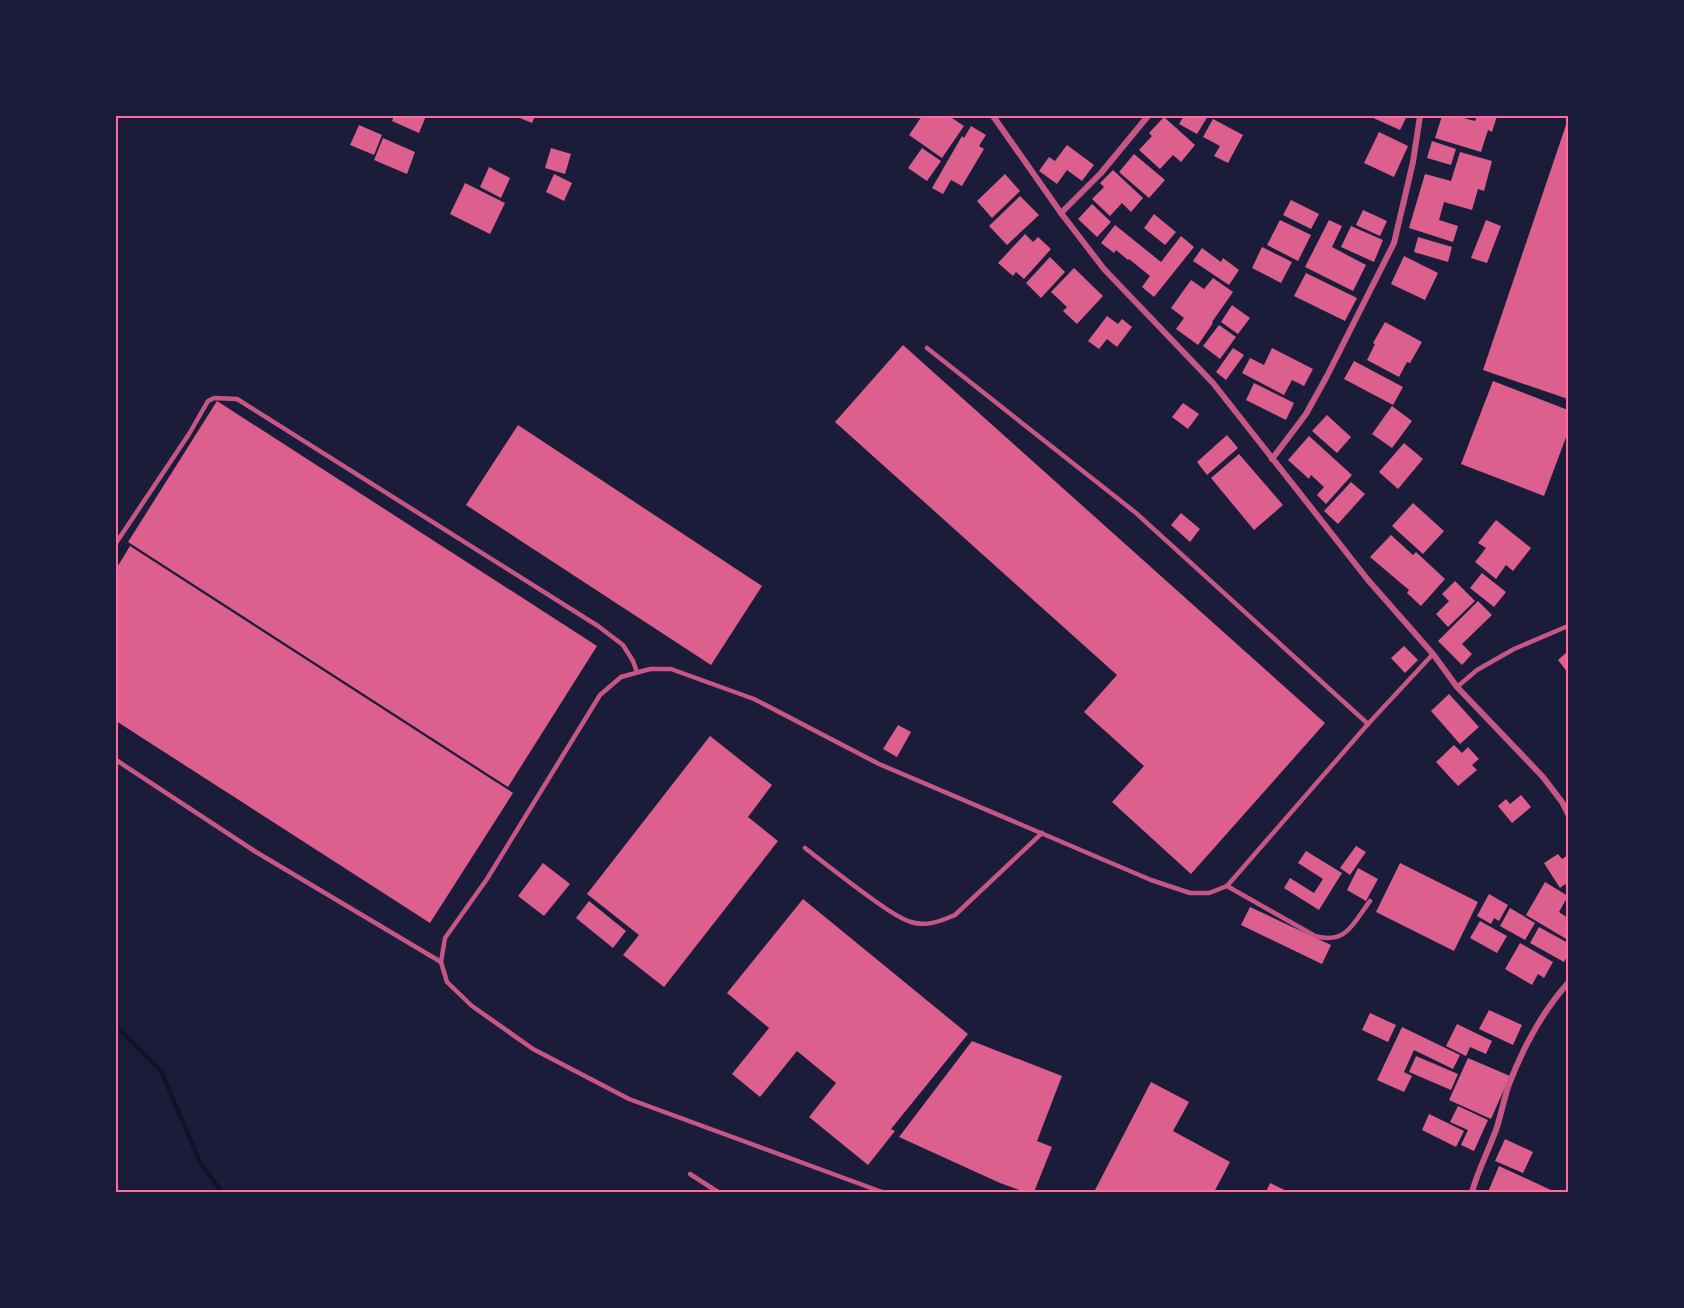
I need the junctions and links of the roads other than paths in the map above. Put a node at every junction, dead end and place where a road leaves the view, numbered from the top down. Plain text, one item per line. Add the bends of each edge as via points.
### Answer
1 (993, 116) edge
2 (1148, 116) edge
3 (1420, 116) edge
4 (1061, 213) junction
5 (927, 348) dead end
6 (1272, 459) junction
7 (116, 543) edge
8 (1569, 626) edge
9 (1433, 654) junction
10 (637, 672) junction
11 (1457, 687) junction
12 (1368, 724) junction
13 (116, 760) edge
14 (1569, 814) edge
15 (1042, 833) junction
16 (804, 848) dead end
17 (1227, 886) junction
18 (1370, 901) dead end
19 (441, 962) junction
20 (1569, 982) edge
21 (690, 1174) dead end
22 (718, 1192) edge
23 (882, 1192) edge
24 (1472, 1192) edge

1 - 4 street
2 - 4 street via 1101,173
3 - 6 street via 1394,243 1306,414
4 - 6 street via 1104,269 1213,384
5 - 12 lane via 1137,513
6 - 9 street via 1368,580
7 - 10 lane via 208,401 237,399 598,626 623,645
8 - 11 lane via 1514,649 1477,670
9 - 11 street
9 - 12 lane
10 - 15 lane via 671,669 754,699 879,764
10 - 19 lane via 621,676 600,695 487,879 445,938
11 - 14 street via 1543,777
12 - 17 lane
13 - 19 lane via 256,852
15 - 16 lane via 956,915 926,924 910,922 886,909
15 - 17 lane via 1190,893 1209,893
17 - 18 lane via 1327,939 1343,935
19 - 23 lane via 447,982 471,1006 533,1049 629,1099
20 - 24 street via 1525,1048
21 - 22 lane

